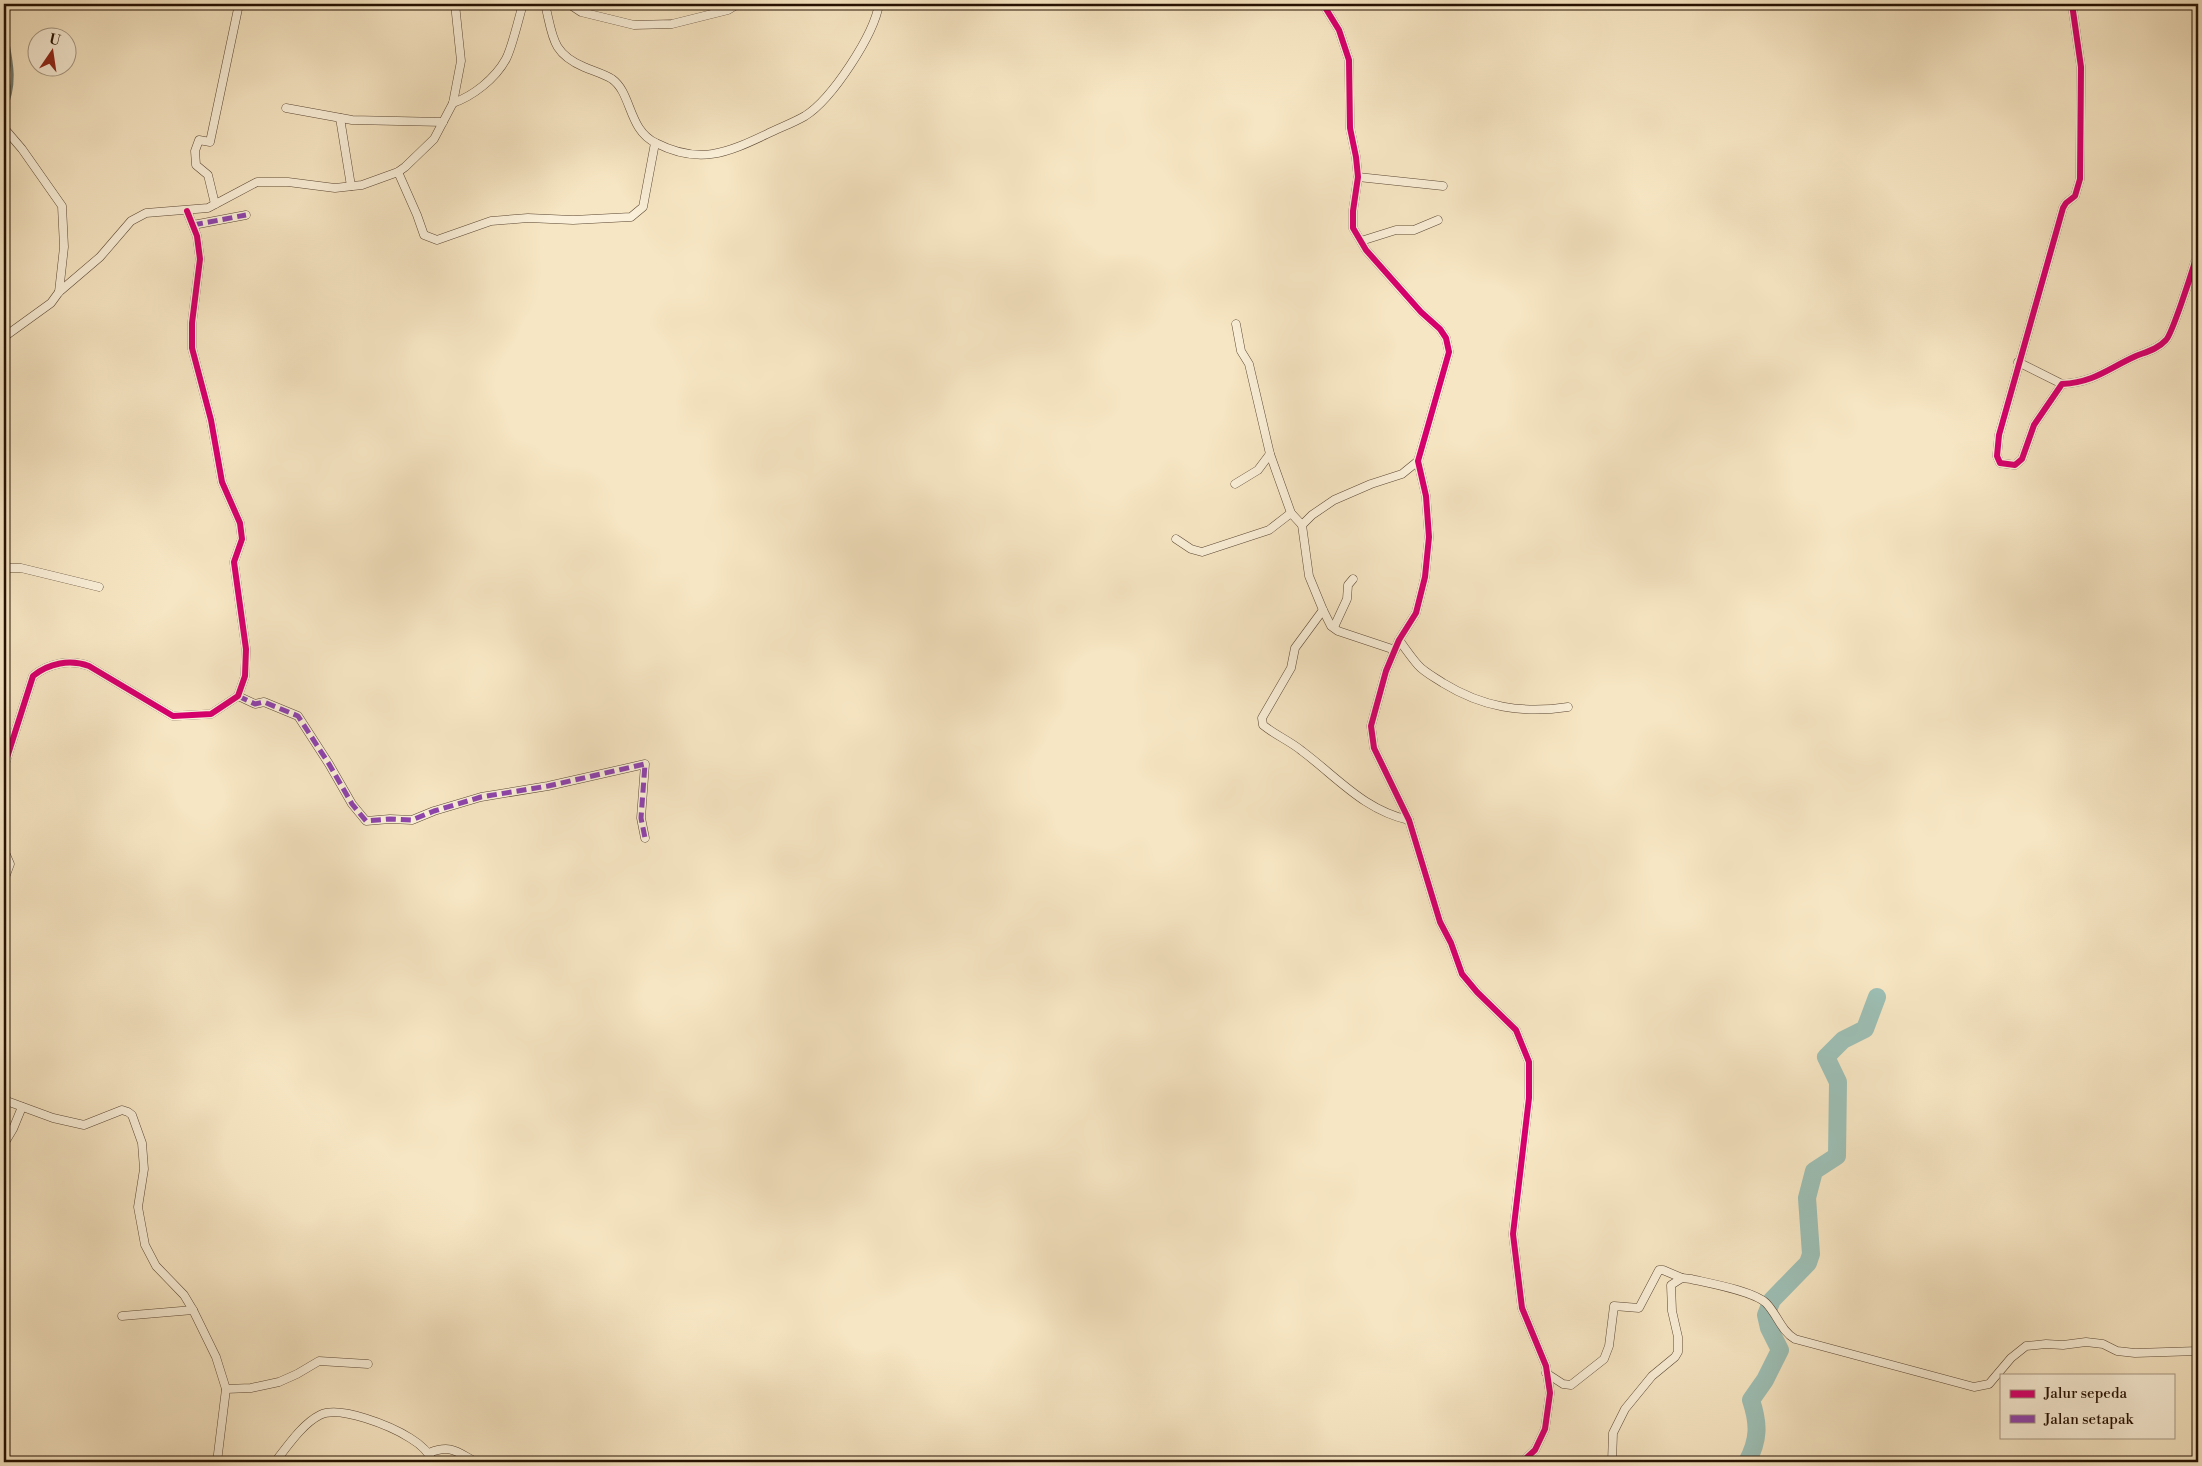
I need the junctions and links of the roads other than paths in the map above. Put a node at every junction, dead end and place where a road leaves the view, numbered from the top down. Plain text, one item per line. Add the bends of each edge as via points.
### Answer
1 (239, 4) edge
2 (455, 4) edge
3 (523, 4) edge
4 (545, 4) edge
5 (568, 4) edge
6 (738, 4) edge
7 (879, 4) edge
8 (1323, 4) edge
9 (2072, 4) edge
10 (453, 103) junction
11 (286, 108) dead end
12 (340, 118) junction
13 (444, 122) junction
14 (4, 128) edge
15 (655, 143) junction
16 (398, 172) junction
17 (1358, 177) junction
18 (351, 186) junction
19 (1442, 186) dead end
20 (215, 204) junction
21 (188, 211) junction
22 (246, 215) dead end
23 (1438, 220) dead end
24 (193, 225) junction
25 (1361, 241) junction
26 (2196, 262) dead end
27 (60, 292) junction
28 (1236, 324) dead end
29 (4, 337) edge
30 (2018, 362) junction
31 (2062, 384) junction
32 (1270, 454) junction
33 (1418, 461) junction
34 (1235, 484) dead end
35 (1291, 513) junction
36 (1302, 525) junction
37 (1176, 539) dead end
38 (4, 568) edge
39 (1353, 579) dead end
40 (99, 587) dead end
41 (1323, 610) junction
42 (1334, 628) junction
43 (1399, 640) junction
44 (1395, 650) junction
45 (238, 696) junction
46 (1568, 707) dead end
47 (4, 767) edge
48 (1409, 820) junction
49 (645, 838) dead end
50 (4, 850) edge
51 (4, 880) edge
52 (4, 1100) edge
53 (22, 1107) junction
54 (4, 1144) edge
55 (1682, 1278) junction
56 (193, 1310) junction
57 (122, 1316) dead end
58 (2198, 1352) edge
59 (368, 1364) dead end
60 (1546, 1373) junction
61 (226, 1389) junction
62 (429, 1453) junction
63 (217, 1462) edge
64 (275, 1462) edge
65 (433, 1462) edge
66 (476, 1462) edge
67 (1522, 1462) edge
68 (1612, 1462) edge

1 - 20 street via 210,142 199,140 195,151 196,165 208,175
2 - 10 street via 460,61
3 - 10 street via 506,59 482,88
4 - 15 street via 556,45 564,56 614,80 642,135
5 - 6 street via 581,12 634,25 672,24 728,10
7 - 15 street via 870,31 859,50 833,88 805,116 731,151 717,154 693,154
8 - 17 street via 1339,30 1349,60 1350,128
9 - 30 street via 2081,67 2080,179 2075,196 2063,208
10 - 13 street
11 - 12 street
12 - 13 street
12 - 18 street
13 - 16 street via 434,139
14 - 27 street via 62,206 64,248
15 - 16 street via 643,207 631,217 491,221 436,240 424,235
16 - 18 street
17 - 19 street
17 - 25 street via 1352,211 1354,228
18 - 20 street via 335,188 257,182
20 - 21 street
21 - 24 street
21 - 27 street via 158,211 131,221 100,257
22 - 24 street
23 - 25 street via 1414,230 1396,230
24 - 45 street via 198,236 200,259 192,348 211,420 222,482 240,523 242,539 234,562 246,649 245,676
25 - 33 street via 1446,338 1449,352
26 - 31 street via 2167,340 2099,376 2080,383
27 - 29 street via 51,303
28 - 32 street
30 - 31 street
30 - 31 street via 1998,435 2000,463 2015,465 2022,458 2034,425
32 - 34 street via 1258,470
32 - 35 street
33 - 36 street via 1402,474 1340,497
33 - 43 street via 1426,496 1429,554 1416,613
35 - 36 street
35 - 37 street via 1269,530 1202,552
36 - 41 street via 1309,576
38 - 40 street via 21,568
39 - 42 street
41 - 42 street
41 - 48 street via 1294,648 1292,668 1262,718 1263,725 1300,749 1356,796 1388,815
42 - 44 street via 1348,636
43 - 44 street
43 - 46 street via 1418,665 1480,702 1519,710
44 - 48 street via 1371,726 1374,748
45 - 47 street via 211,714 173,716 89,666 79,662 57,664 33,676
45 - 49 street via 255,704 264,702 298,716 352,804 366,821 412,820 481,797 645,764 640,818
48 - 60 street via 1440,922 1462,974 1516,1030 1529,1062 1529,1098 1513,1234 1522,1308
50 - 51 street via 10,864
52 - 53 street
53 - 54 street
53 - 56 street via 84,1125 122,1110 132,1115 142,1143 144,1170 138,1208 145,1245 156,1266 184,1295
55 - 58 street via 1758,1297 1768,1305 1789,1336 1795,1339 1974,1387 1989,1384 2026,1346 2086,1342 2136,1353
55 - 60 street via 1659,1270 1639,1308 1614,1306 1609,1346 1604,1359 1571,1386
55 - 68 street via 1671,1285 1678,1352 1624,1409 1613,1433
56 - 57 street
56 - 61 street via 216,1357
59 - 61 street via 319,1361 278,1382
60 - 67 street via 1550,1393 1545,1429 1535,1450
61 - 63 street
62 - 64 street via 410,1438 377,1423 331,1412 309,1423
62 - 65 street
62 - 66 street via 451,1448

